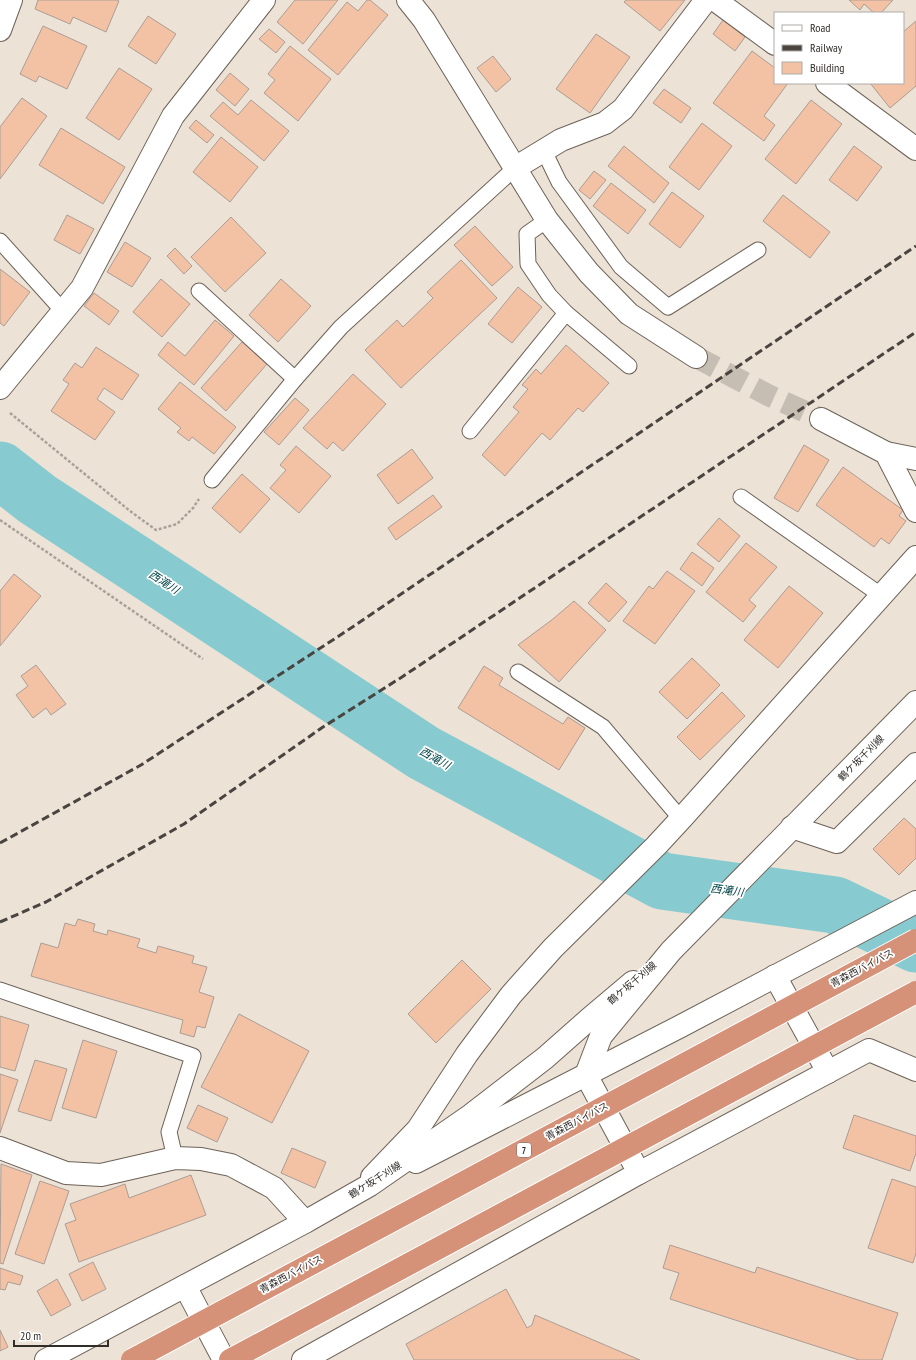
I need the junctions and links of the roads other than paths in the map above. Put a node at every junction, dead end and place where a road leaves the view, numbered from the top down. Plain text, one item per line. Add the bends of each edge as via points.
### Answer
1 (11, 0) edge
2 (264, 0) edge
3 (408, 0) edge
4 (706, 0) edge
5 (715, 0) edge
6 (0, 30) edge
7 (774, 43) edge
8 (828, 84) edge
9 (916, 149) edge
10 (544, 151) junction
11 (515, 168) junction
12 (547, 220) junction
13 (0, 241) edge
14 (758, 250) dead end
15 (199, 292) dead end
16 (63, 311) junction
17 (566, 313) junction
18 (696, 357) tunnel mouth
19 (629, 366) dead end
20 (295, 379) junction
21 (0, 388) edge
22 (821, 420) tunnel mouth
23 (470, 431) dead end
24 (886, 453) junction
25 (916, 459) edge
26 (212, 480) road end
27 (741, 497) dead end
28 (916, 511) edge
29 (916, 557) edge
30 (882, 596) junction
31 (518, 672) dead end
32 (916, 702) edge
33 (916, 764) edge
34 (681, 819) junction
35 (792, 827) junction
36 (916, 902) edge
37 (916, 940) edge
38 (678, 943) junction
39 (775, 976) junction
40 (0, 990) edge
41 (916, 992) edge
42 (916, 1070) edge
43 (828, 1072) junction
44 (586, 1075) junction
45 (0, 1148) edge
46 (175, 1158) junction
47 (639, 1173) junction
48 (365, 1188) junction
49 (305, 1222) junction
50 (185, 1286) junction
51 (46, 1360) edge
52 (132, 1360) edge
53 (224, 1360) edge
54 (230, 1360) edge
55 (303, 1360) edge

1 - 6 street
2 - 16 street via 174,116 82,288
3 - 11 street via 424,20
4 - 10 street via 623,109 605,123 560,140
5 - 7 street
8 - 9 street
10 - 11 street
10 - 14 lane via 559,182 621,267 668,307
11 - 12 street
11 - 20 lane via 341,327
12 - 17 lane via 527,234 528,264
12 - 18 street via 589,273 629,314
13 - 16 lane
15 - 20 lane
16 - 21 street
17 - 19 lane
17 - 23 lane
20 - 26 lane
22 - 24 street
24 - 25 street
24 - 28 street
27 - 30 lane
29 - 30 street
30 - 34 street
31 - 34 lane via 603,727
32 - 35 street, 鶴ケ坂千刈線
33 - 35 street via 837,842
34 - 48 street via 553,948 511,995 467,1054 418,1129
35 - 38 street, 鶴ケ坂千刈線
36 - 39 street
37 - 52 highway, 青森西バイパス / 7, bridge
38 - 44 street, 鶴ケ坂千刈線 via 601,1036
38 - 48 street, 鶴ケ坂千刈線 via 545,1058 471,1115
39 - 43 street
39 - 44 street
40 - 46 lane via 194,1056 168,1132
41 - 54 highway, bridge
42 - 43 street via 869,1050
43 - 47 street
44 - 47 street
44 - 48 street
45 - 46 street via 66,1174 101,1175
46 - 49 street via 201,1159 232,1165 274,1188
47 - 55 street
48 - 49 street, 鶴ケ坂千刈線
49 - 50 street, 鶴ケ坂千刈線
50 - 51 street, 鶴ケ坂千刈線
50 - 53 street

